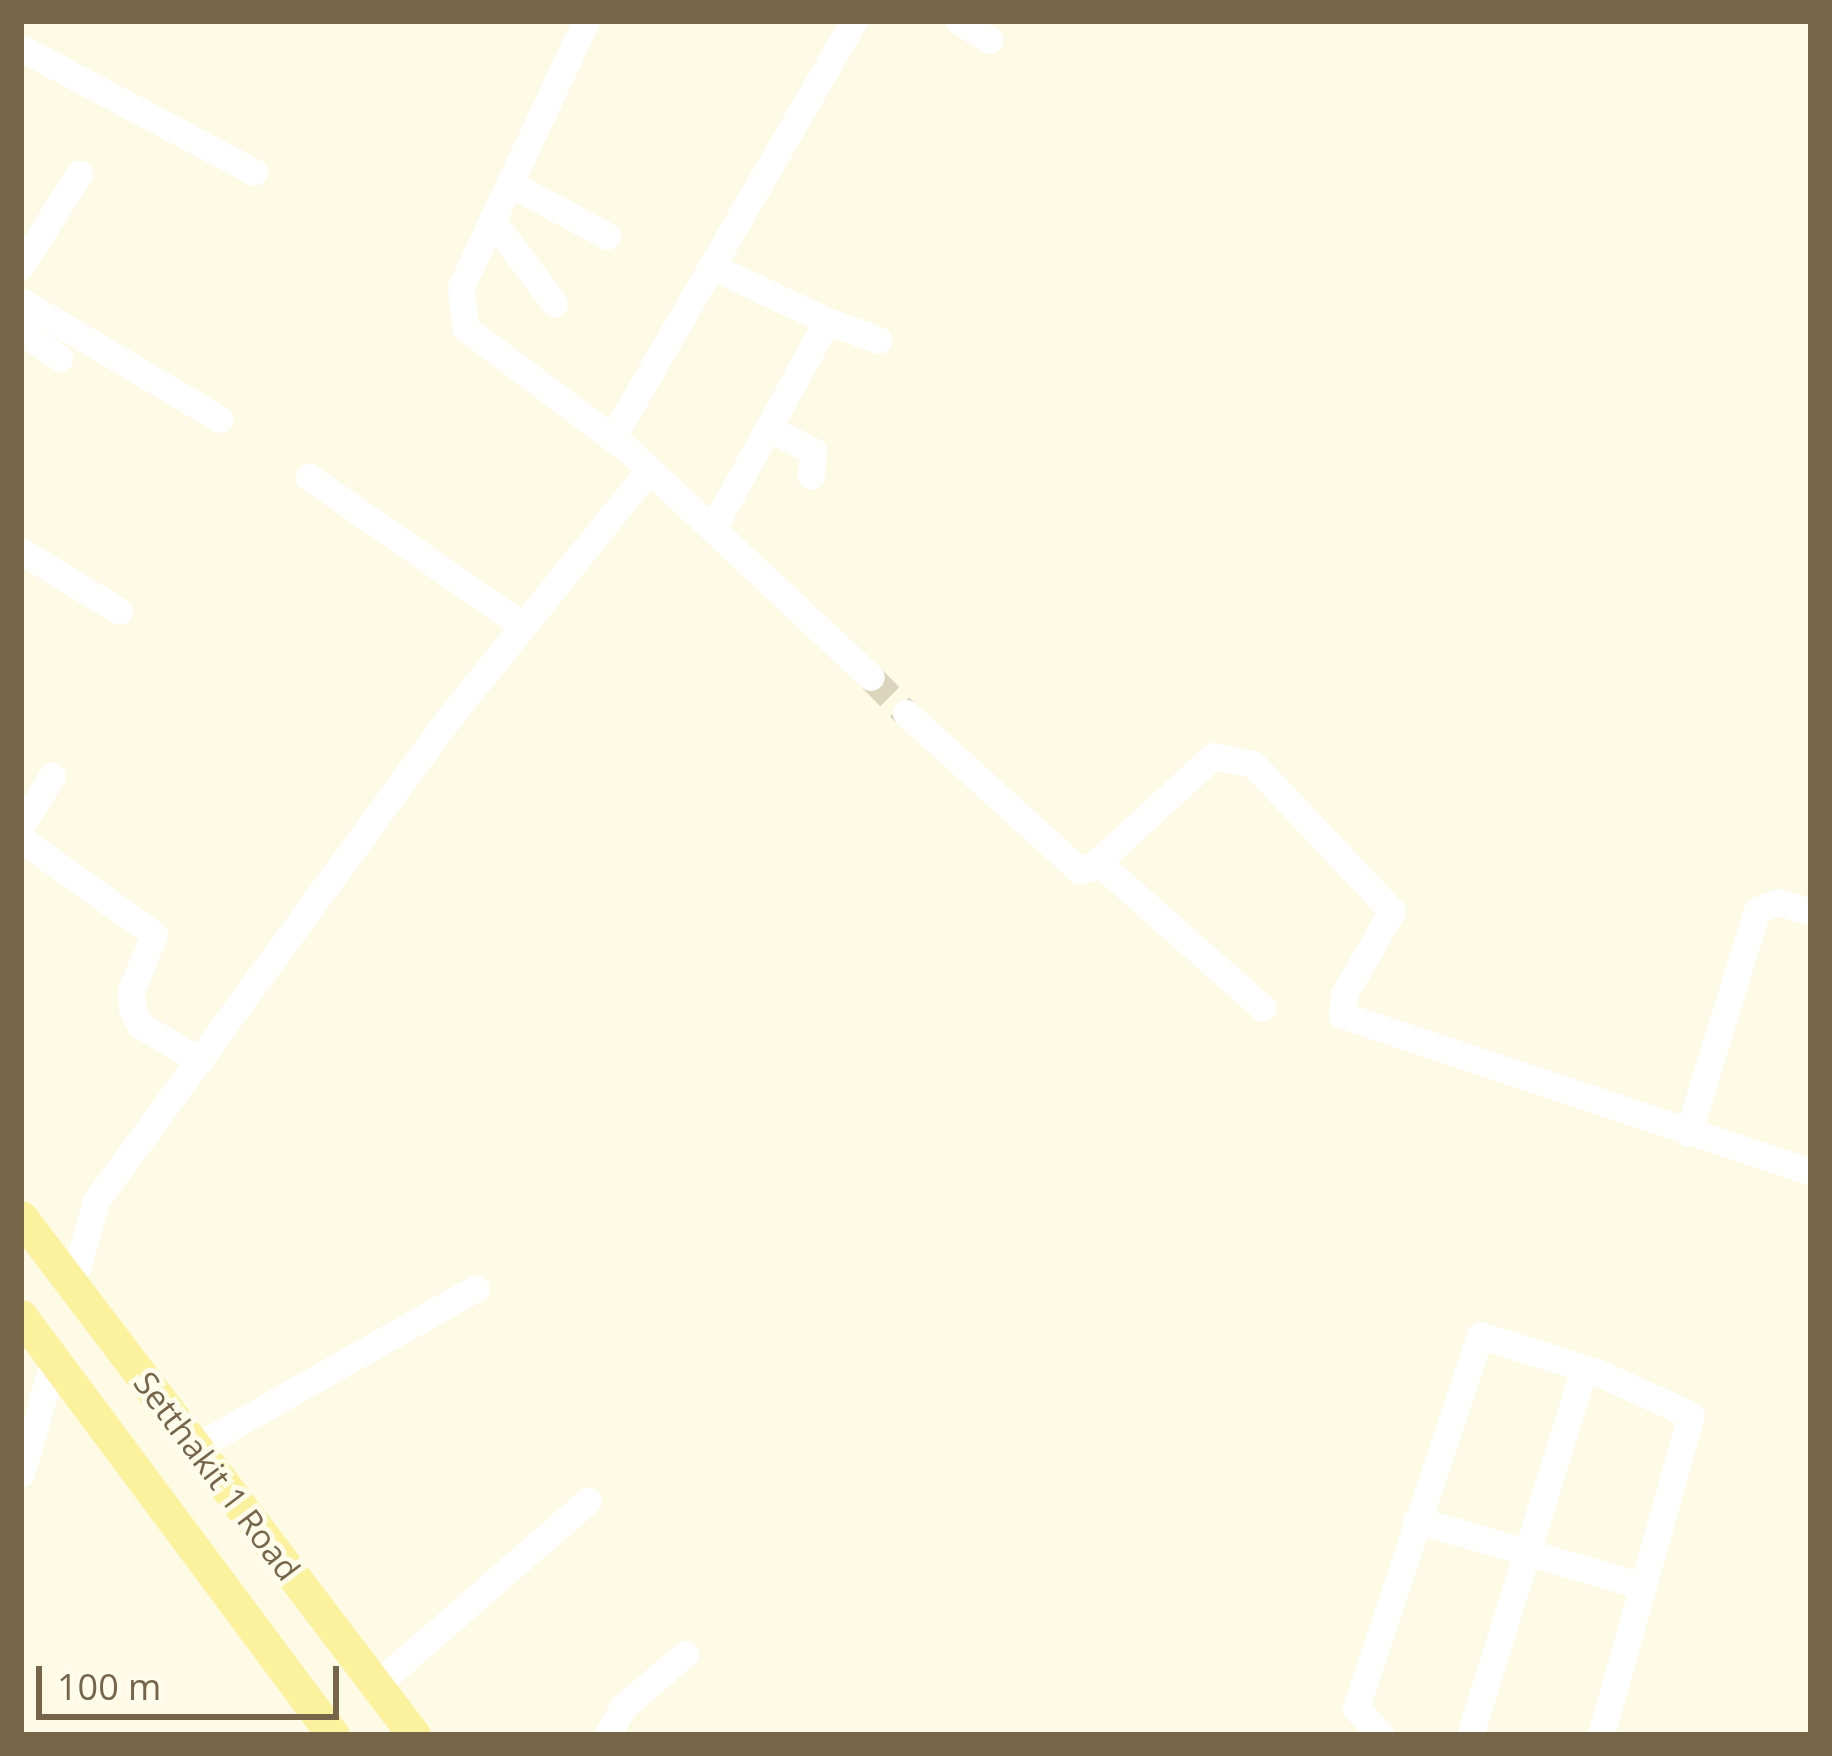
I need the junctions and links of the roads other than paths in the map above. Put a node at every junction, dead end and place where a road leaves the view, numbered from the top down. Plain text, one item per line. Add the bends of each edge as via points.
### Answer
1 (586, 21) edge
2 (854, 21) edge
3 (959, 21) edge
4 (988, 40) dead end
5 (21, 48) edge
6 (254, 172) dead end
7 (79, 174) dead end
8 (511, 184) junction
9 (492, 220) junction
10 (607, 236) dead end
11 (21, 266) edge
12 (712, 267) junction
13 (21, 301) edge
14 (554, 303) dead end
15 (827, 321) junction
16 (21, 331) edge
17 (879, 340) dead end
18 (61, 358) dead end
19 (220, 419) dead end
20 (772, 430) junction
21 (611, 438) junction
22 (649, 470) junction
23 (811, 476) dead end
24 (308, 477) dead end
25 (714, 526) junction
26 (21, 551) edge
27 (119, 611) dead end
28 (522, 625) junction
29 (871, 677) tunnel mouth
30 (906, 713) tunnel mouth
31 (52, 776) dead end
32 (21, 826) edge
33 (21, 839) edge
34 (1098, 862) junction
35 (1811, 912) edge
36 (1263, 1008) dead end
37 (200, 1061) junction
38 (1688, 1133) junction
39 (1811, 1172) edge
40 (21, 1217) edge
41 (72, 1286) junction
42 (476, 1288) dead end
43 (21, 1316) edge
44 (54, 1359) junction
45 (1585, 1370) junction
46 (196, 1447) junction
47 (23, 1456) edge
48 (588, 1501) dead end
49 (1416, 1520) junction
50 (1527, 1552) junction
51 (1643, 1586) junction
52 (685, 1654) dead end
53 (376, 1685) junction
54 (333, 1735) edge
55 (413, 1735) edge
56 (608, 1735) edge
57 (1381, 1735) edge
58 (1470, 1735) edge
59 (1601, 1735) edge

1 - 8 street
2 - 12 street
3 - 4 street
5 - 6 street
7 - 11 street
8 - 9 street
8 - 10 street
9 - 14 street
9 - 21 street via 458,301 465,328
12 - 15 street
12 - 21 street
13 - 19 street
15 - 17 street
15 - 20 street
16 - 18 street
20 - 23 street via 812,451
20 - 25 street
21 - 22 street
22 - 25 street
22 - 28 street
24 - 28 street
25 - 29 street
26 - 27 street
28 - 37 street
30 - 34 street via 1066,865 1079,870
31 - 32 street
33 - 37 street via 154,934 130,991 132,1010 140,1025
34 - 36 street
34 - 38 street via 1214,756 1253,764 1392,911 1344,994 1342,1016
35 - 38 street via 1778,902 1756,910
37 - 41 street via 90,1211
38 - 39 street
40 - 41 main road, Setthakit 1 Road
41 - 46 main road, Setthakit 1 Road
42 - 46 street
43 - 44 main road, Setthakit 1 Road
44 - 47 street
44 - 54 main road, Setthakit 1 Road
45 - 49 street via 1480,1335
45 - 50 street
45 - 51 street via 1691,1415
46 - 53 main road, Setthakit 1 Road
48 - 53 street
49 - 50 street
49 - 57 street via 1356,1708
50 - 51 street
50 - 58 street
51 - 59 street
52 - 56 street via 623,1707
53 - 55 main road, Setthakit 1 Road

